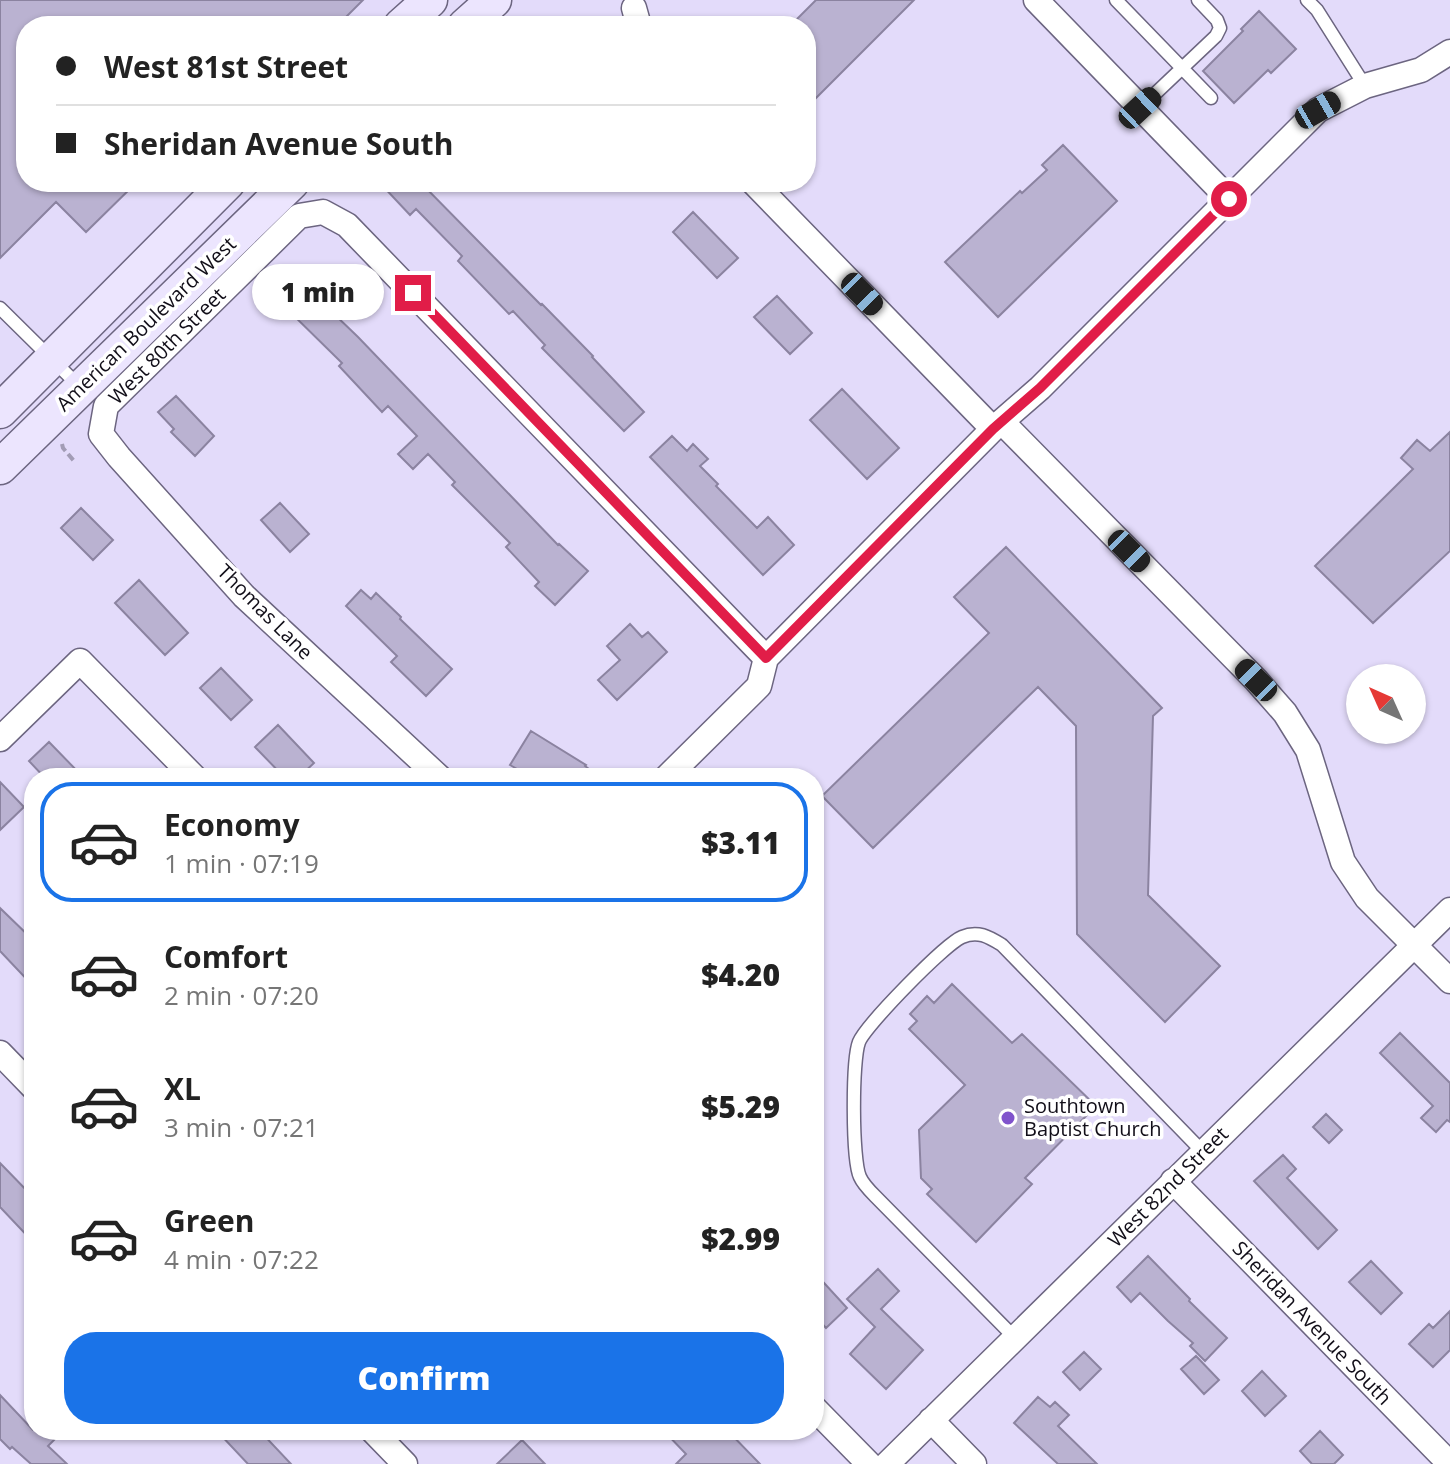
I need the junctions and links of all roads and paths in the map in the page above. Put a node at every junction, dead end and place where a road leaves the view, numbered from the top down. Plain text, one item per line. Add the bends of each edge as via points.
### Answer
1 (430, 0) edge
2 (494, 0) edge
3 (1036, 0) edge
4 (1116, 0) edge
5 (1198, 0) edge
6 (1307, 0) edge
7 (412, 16) edge
8 (476, 16) edge
9 (1450, 52) edge
10 (1182, 68) junction
11 (1365, 86) junction
12 (1211, 98) dead end
13 (1140, 108) junction
14 (218, 192) edge
15 (282, 192) edge
16 (763, 192) edge
17 (1229, 199) junction
18 (0, 308) edge
19 (52, 360) junction
20 (80, 387) junction
21 (0, 411) edge
22 (998, 426) junction
23 (101, 434) joint
24 (0, 467) edge
25 (766, 658) junction
26 (0, 739) edge
27 (185, 768) edge
28 (429, 768) edge
29 (676, 768) edge
30 (1450, 910) edge
31 (1414, 945) junction
32 (1450, 981) edge
33 (0, 1053) edge
34 (24, 1078) edge
35 (1203, 1152) junction
36 (1173, 1181) junction
37 (1015, 1338) junction
38 (824, 1418) edge
39 (931, 1420) junction
40 (382, 1440) edge
41 (405, 1464) edge
42 (869, 1464) edge
43 (887, 1464) edge
44 (974, 1464) edge
45 (1450, 1464) edge

1 - 7 main road
2 - 8 main road
3 - 13 street
4 - 10 lane
5 - 10 lane via 1220,28
6 - 11 lane
9 - 11 street via 1421,70
10 - 12 lane
10 - 13 lane
11 - 17 street via 1318,110
13 - 17 street
14 - 19 main road, American Boulevard West
15 - 20 main road, American Boulevard West
16 - 22 street
17 - 22 street
18 - 19 lane
19 - 20 lane
19 - 21 main road, American Boulevard West
20 - 24 main road, American Boulevard West
22 - 25 street
22 - 31 street via 1285,713 1308,750 1343,862 1367,898
23 - 25 street, West 80th Street via 106,406 299,216 323,212 347,225
23 - 28 street, Thomas Lane via 244,596
25 - 29 street via 759,686
26 - 27 street via 80,661
30 - 31 street, West 82nd Street
31 - 32 street
31 - 35 street, West 82nd Street
33 - 34 street
35 - 36 street, West 82nd Street
35 - 37 lane via 1002,945 985,934 964,935 948,946 859,1041 855,1160 868,1188
36 - 37 street, West 82nd Street
36 - 45 street, Sheridan Avenue South
37 - 39 street, West 82nd Street
38 - 42 street
39 - 43 street, West 82nd Street
39 - 44 street
40 - 41 street

